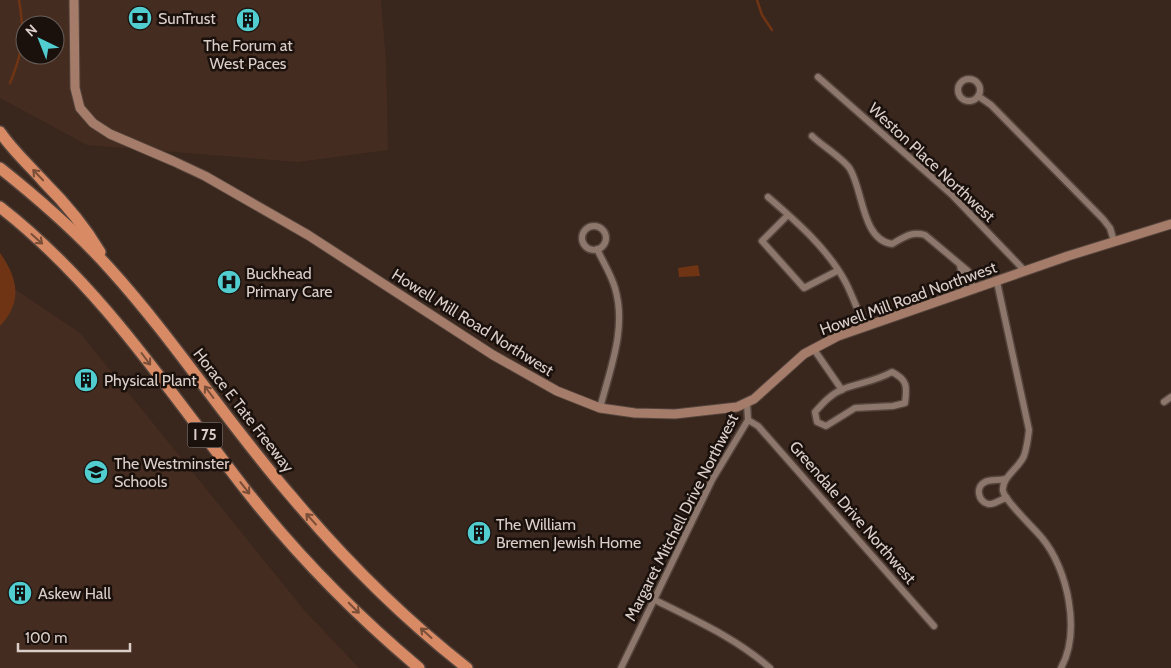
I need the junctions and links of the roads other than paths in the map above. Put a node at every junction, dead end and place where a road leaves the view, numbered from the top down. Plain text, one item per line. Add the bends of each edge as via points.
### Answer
1 (74, 0) edge
2 (818, 77) dead end
3 (978, 96) dead end
4 (0, 132) edge
5 (812, 136) dead end
6 (0, 168) edge
7 (768, 197) dead end
8 (0, 207) edge
9 (788, 215) junction
10 (1171, 224) edge
11 (1114, 241) junction
12 (597, 249) dead end
13 (110, 269) junction
14 (837, 271) junction
15 (1025, 271) junction
16 (996, 282) junction
17 (969, 291) junction
18 (864, 326) junction
19 (813, 348) junction
20 (842, 390) junction
21 (1171, 397) edge
22 (1164, 402) dead end
23 (747, 404) junction
24 (600, 408) junction
25 (748, 420) junction
26 (1005, 479) junction
27 (1007, 498) junction
28 (655, 600) junction
29 (934, 626) dead end
30 (419, 668) edge
31 (467, 668) edge
32 (621, 668) edge
33 (770, 668) edge
34 (1061, 668) edge

1 - 24 main road, Howell Mill Road Northwest via 75,88 80,108 93,123 218,184 308,235 515,368 557,391
2 - 15 street, Weston Place Northwest via 951,194
3 - 11 street via 991,105 1103,219
13 -> 4 highway via 77,219
5 - 17 street via 849,168 856,180 869,226 882,240 892,244 911,234 925,235 960,265
6 - 13 highway, Horace E Tate Freeway / I 75 via 54,213
7 - 9 street
8 -> 30 highway, I 75 via 68,268 133,342 287,538 356,611
9 - 14 street via 823,250
9 - 14 street via 762,241 804,288
10 - 11 main road, Howell Mill Road Northwest
11 - 15 main road, Howell Mill Road Northwest
12 - 24 street via 615,287 620,317 618,341
31 -> 13 highway, Horace E Tate Freeway / I 75 via 400,610 319,528
14 - 18 street
15 - 16 main road, Howell Mill Road Northwest
16 - 17 main road, Howell Mill Road Northwest
16 - 26 street via 1029,430 1023,457
17 - 18 main road, Howell Mill Road Northwest
18 - 19 main road, Howell Mill Road Northwest
19 - 20 street
19 - 23 main road, Howell Mill Road Northwest
20 - 20 street via 880,379 892,372 901,377 907,388 905,403 855,408 826,426 817,422 815,412
21 - 22 street
23 - 24 main road, Howell Mill Road Northwest via 717,411 675,414
23 - 25 street, Margaret Mitchell Drive Northwest
25 - 28 street, Margaret Mitchell Drive Northwest via 712,480
25 - 29 street, Greendale Drive Northwest via 758,426
26 - 27 street via 1003,490
26 - 27 street via 985,482 978,494 988,504
27 - 34 street via 1044,540 1067,592 1071,637
28 - 32 street, Margaret Mitchell Drive Northwest
28 - 33 street via 731,638

